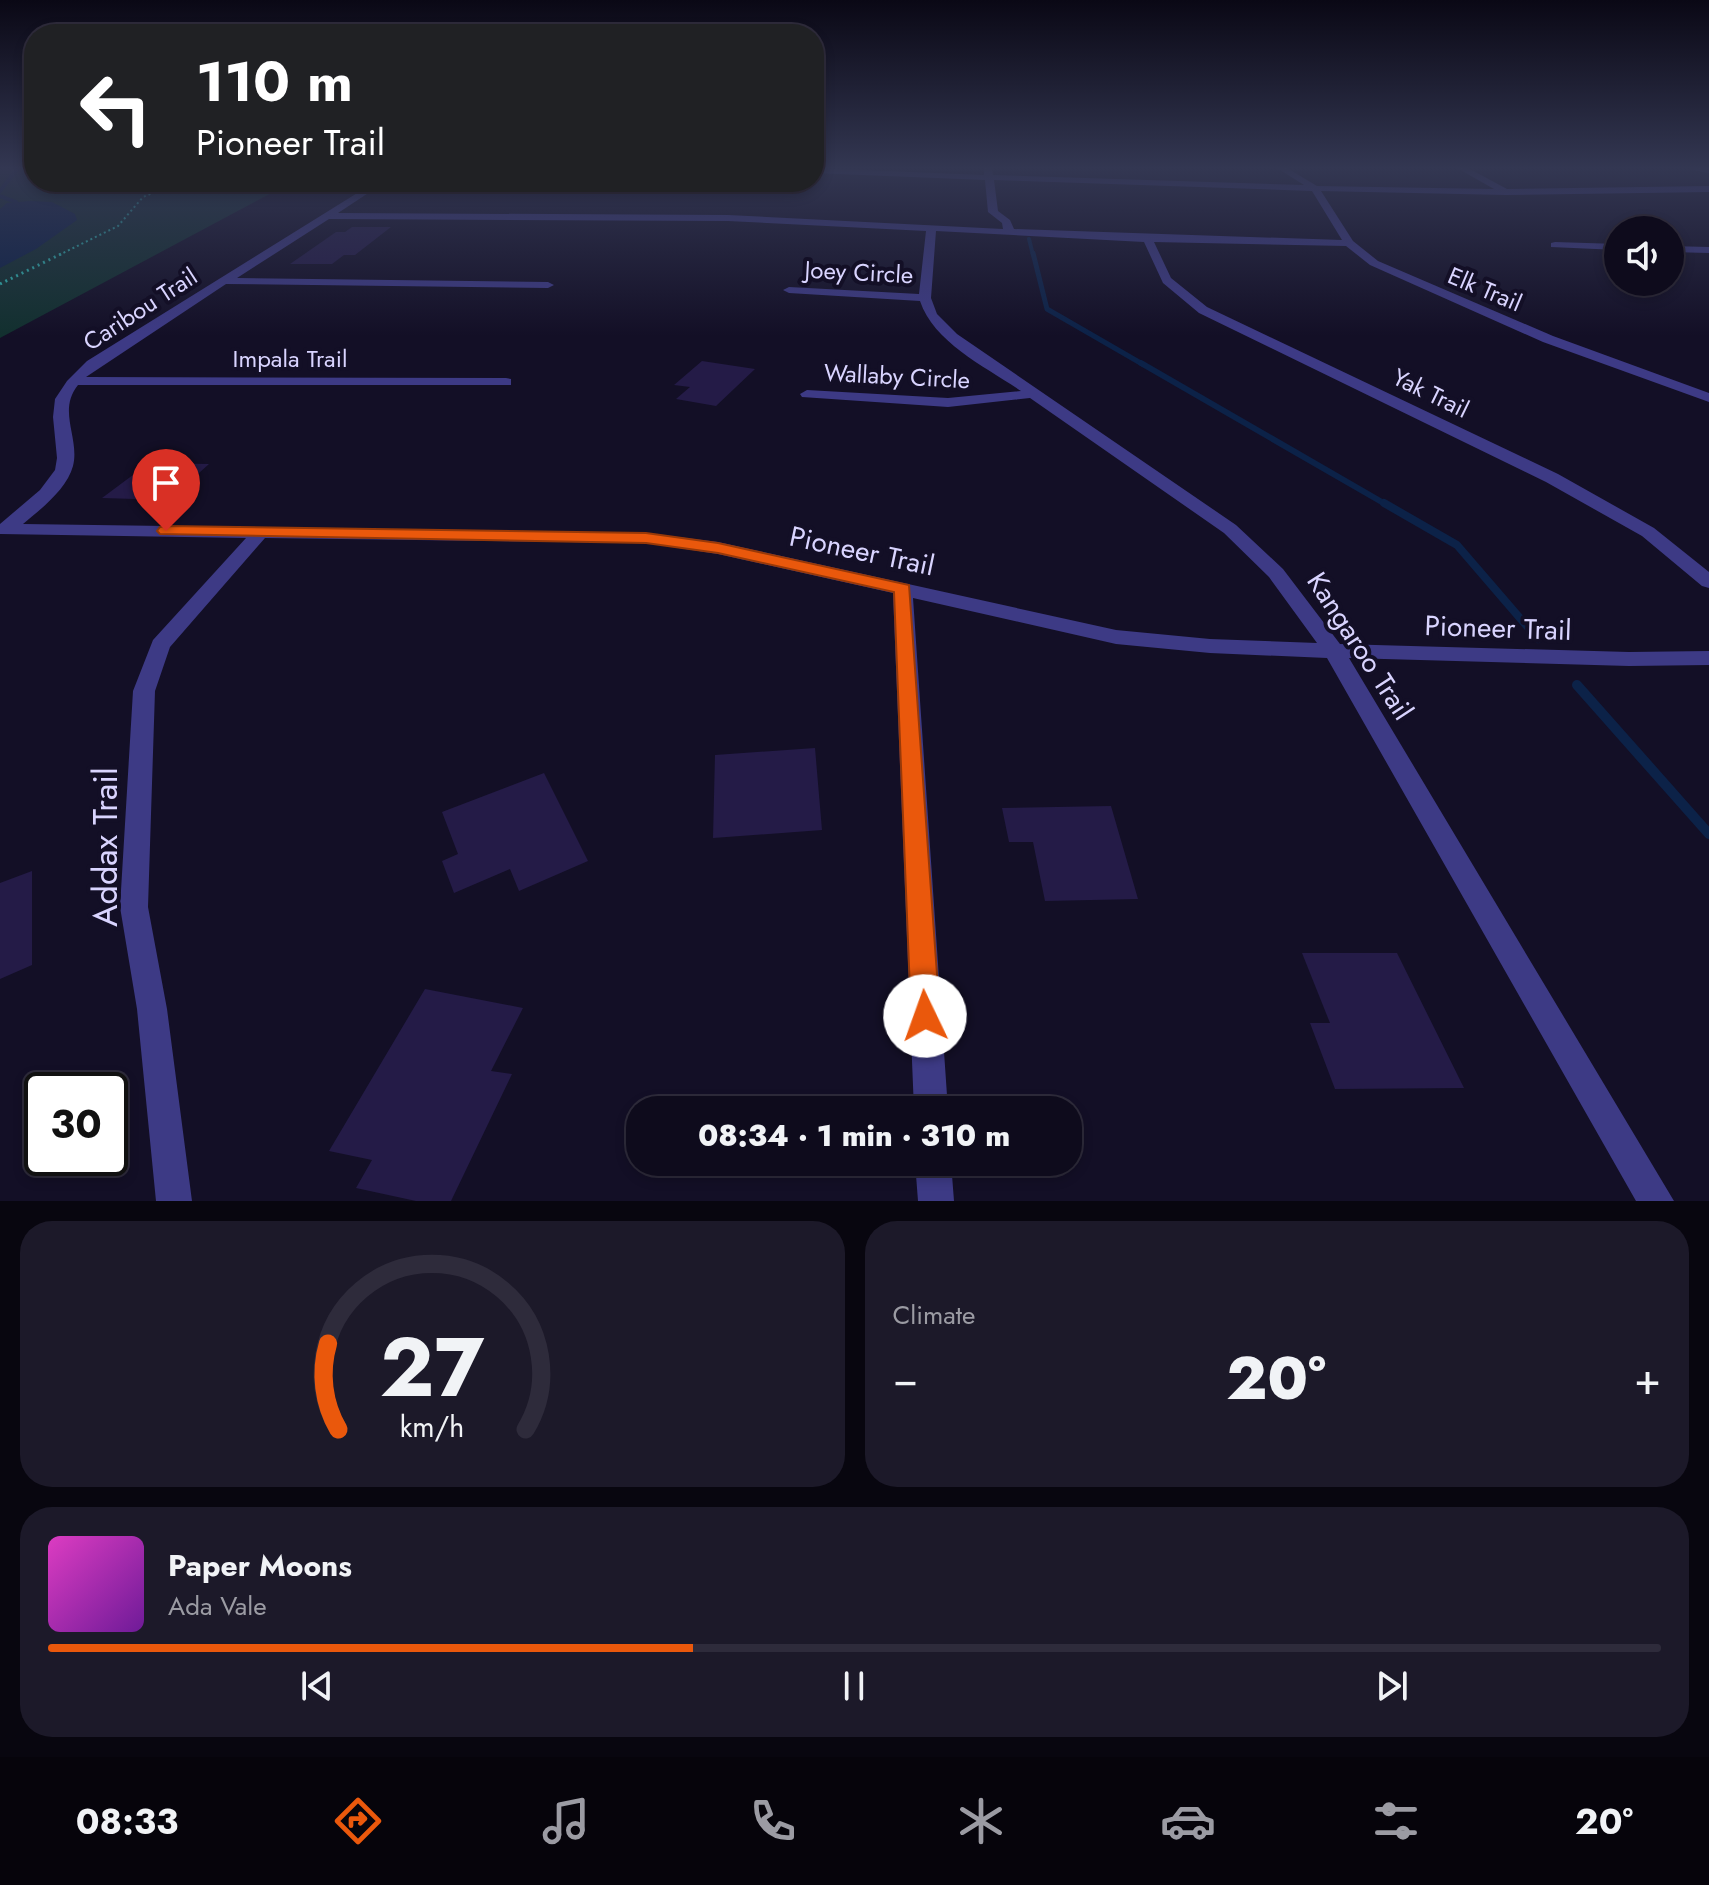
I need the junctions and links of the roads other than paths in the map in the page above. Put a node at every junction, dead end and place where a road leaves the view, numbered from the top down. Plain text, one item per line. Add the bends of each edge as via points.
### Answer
1 (314, 224) edge
2 (864, 224) edge
3 (1007, 224) edge
4 (1337, 224) edge
5 (931, 227) junction
6 (1009, 231) junction
7 (1148, 239) junction
8 (1349, 243) junction
9 (1555, 245) dead end
10 (1604, 247) edge
11 (1684, 249) edge
12 (1709, 250) edge
13 (223, 281) junction
14 (548, 285) dead end
15 (789, 290) dead end
16 (925, 298) junction
17 (74, 381) junction
18 (506, 382) dead end
19 (1032, 393) junction
20 (807, 394) dead end
21 (1709, 398) edge
22 (4, 529) edge
23 (261, 532) junction
24 (1709, 582) edge
25 (903, 589) junction
26 (1334, 651) junction
27 (1709, 658) edge
28 (930, 1096) edge
29 (934, 1176) edge
30 (174, 1201) edge
31 (936, 1201) edge
32 (1656, 1201) edge

1 - 13 street, Caribou Trail
2 - 5 street
3 - 6 street
4 - 8 street, Elk Trail
5 - 6 street
5 - 16 street
6 - 7 street
7 - 8 street
7 - 24 street, Yak Trail via 1158,270 1180,295 1203,310 1552,478 1648,532
8 - 21 street, Elk Trail via 1374,263 1471,307
9 - 10 street
11 - 12 street
13 - 14 street
13 - 17 street, Caribou Trail via 92,364
15 - 16 street, Joey Circle
16 - 19 street, Kangaroo Trail via 931,315 952,337
17 - 18 street, Impala Trail
17 - 22 street, Caribou Trail via 59,409 64,470
19 - 20 street, Wallaby Circle via 956,404
19 - 26 street, Kangaroo Trail via 1230,529 1276,573
22 - 23 street, Pioneer Trail
23 - 25 street, Pioneer Trail via 646,538 718,548
23 - 30 street, Addax Trail via 160,645 144,691 134,907 152,1009
25 - 26 street, Pioneer Trail via 1116,637
25 - 28 street
26 - 27 street, Pioneer Trail
26 - 32 street, Kangaroo Trail
29 - 31 street

